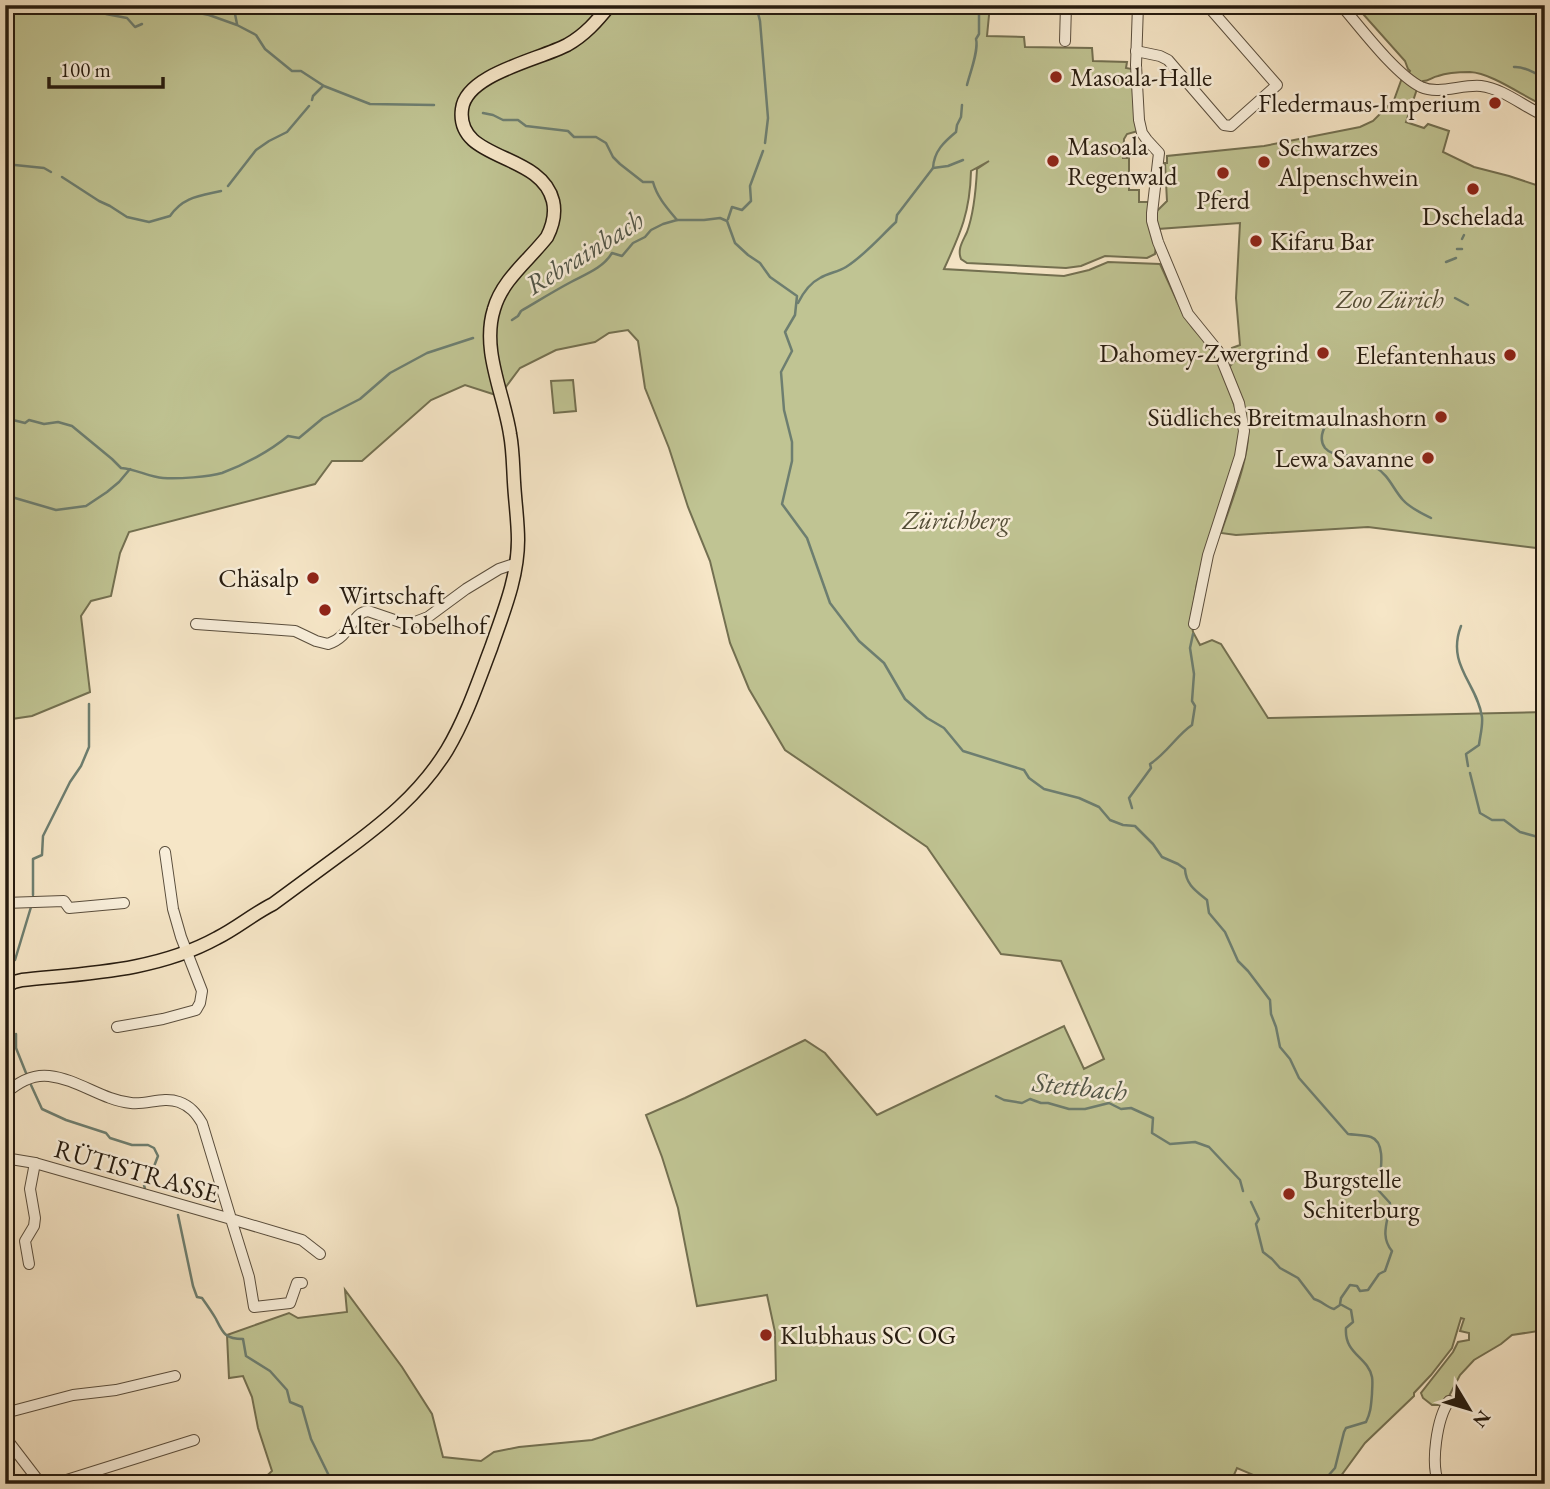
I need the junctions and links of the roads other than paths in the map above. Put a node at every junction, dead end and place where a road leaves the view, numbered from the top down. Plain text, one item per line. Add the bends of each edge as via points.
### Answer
1 (610, 5) edge
2 (1066, 5) edge
3 (1138, 5) edge
4 (1207, 5) edge
5 (1341, 5) edge
6 (1065, 41) dead end
7 (1136, 51) junction
8 (1545, 116) edge
9 (516, 565) junction
10 (196, 624) dead end
11 (1194, 624) dead end
12 (165, 852) dead end
13 (5, 903) edge
14 (124, 903) dead end
15 (187, 951) junction
16 (5, 987) edge
17 (117, 1027) dead end
18 (5, 1094) edge
19 (5, 1158) edge
20 (35, 1163) junction
21 (231, 1219) junction
22 (320, 1254) dead end
23 (29, 1264) dead end
24 (302, 1283) dead end
25 (175, 1376) dead end
26 (1449, 1401) dead end
27 (5, 1413) edge
28 (5, 1437) edge
29 (194, 1440) dead end
30 (41, 1484) edge
31 (54, 1484) edge
32 (1439, 1484) edge

1 - 9 main road via 568,44 479,82 462,107 469,135 488,151 538,175 549,188 554,206 547,237 502,290 490,332 511,438
2 - 6 street
3 - 7 street
4 - 7 street via 1277,85 1231,126 1224,125 1168,61
5 - 8 street via 1419,86 1483,86
7 - 11 street via 1139,120 1142,133 1159,153 1154,230 1188,314 1220,355 1244,431 1208,555
9 - 10 street via 499,569 415,622 406,624 363,611 342,637 328,644 295,631
9 - 15 main road via 468,707 448,749 422,786 376,828 273,904 219,938
12 - 15 street via 173,909
13 - 14 street via 64,901 69,908
15 - 16 main road via 127,969 22,980
15 - 17 street via 202,991 196,1010
18 - 21 street via 23,1081 49,1076 133,1104 169,1100 187,1105 202,1123
19 - 20 street, RÜTISTRASSE
20 - 21 street, RÜTISTRASSE
20 - 23 street via 30,1188 34,1226 25,1241
21 - 22 street via 302,1240
21 - 24 street, RÜTISTRASSE via 254,1307 290,1303 297,1283
25 - 27 street
26 - 32 street via 1440,1422 1435,1459
28 - 30 street
29 - 31 street

